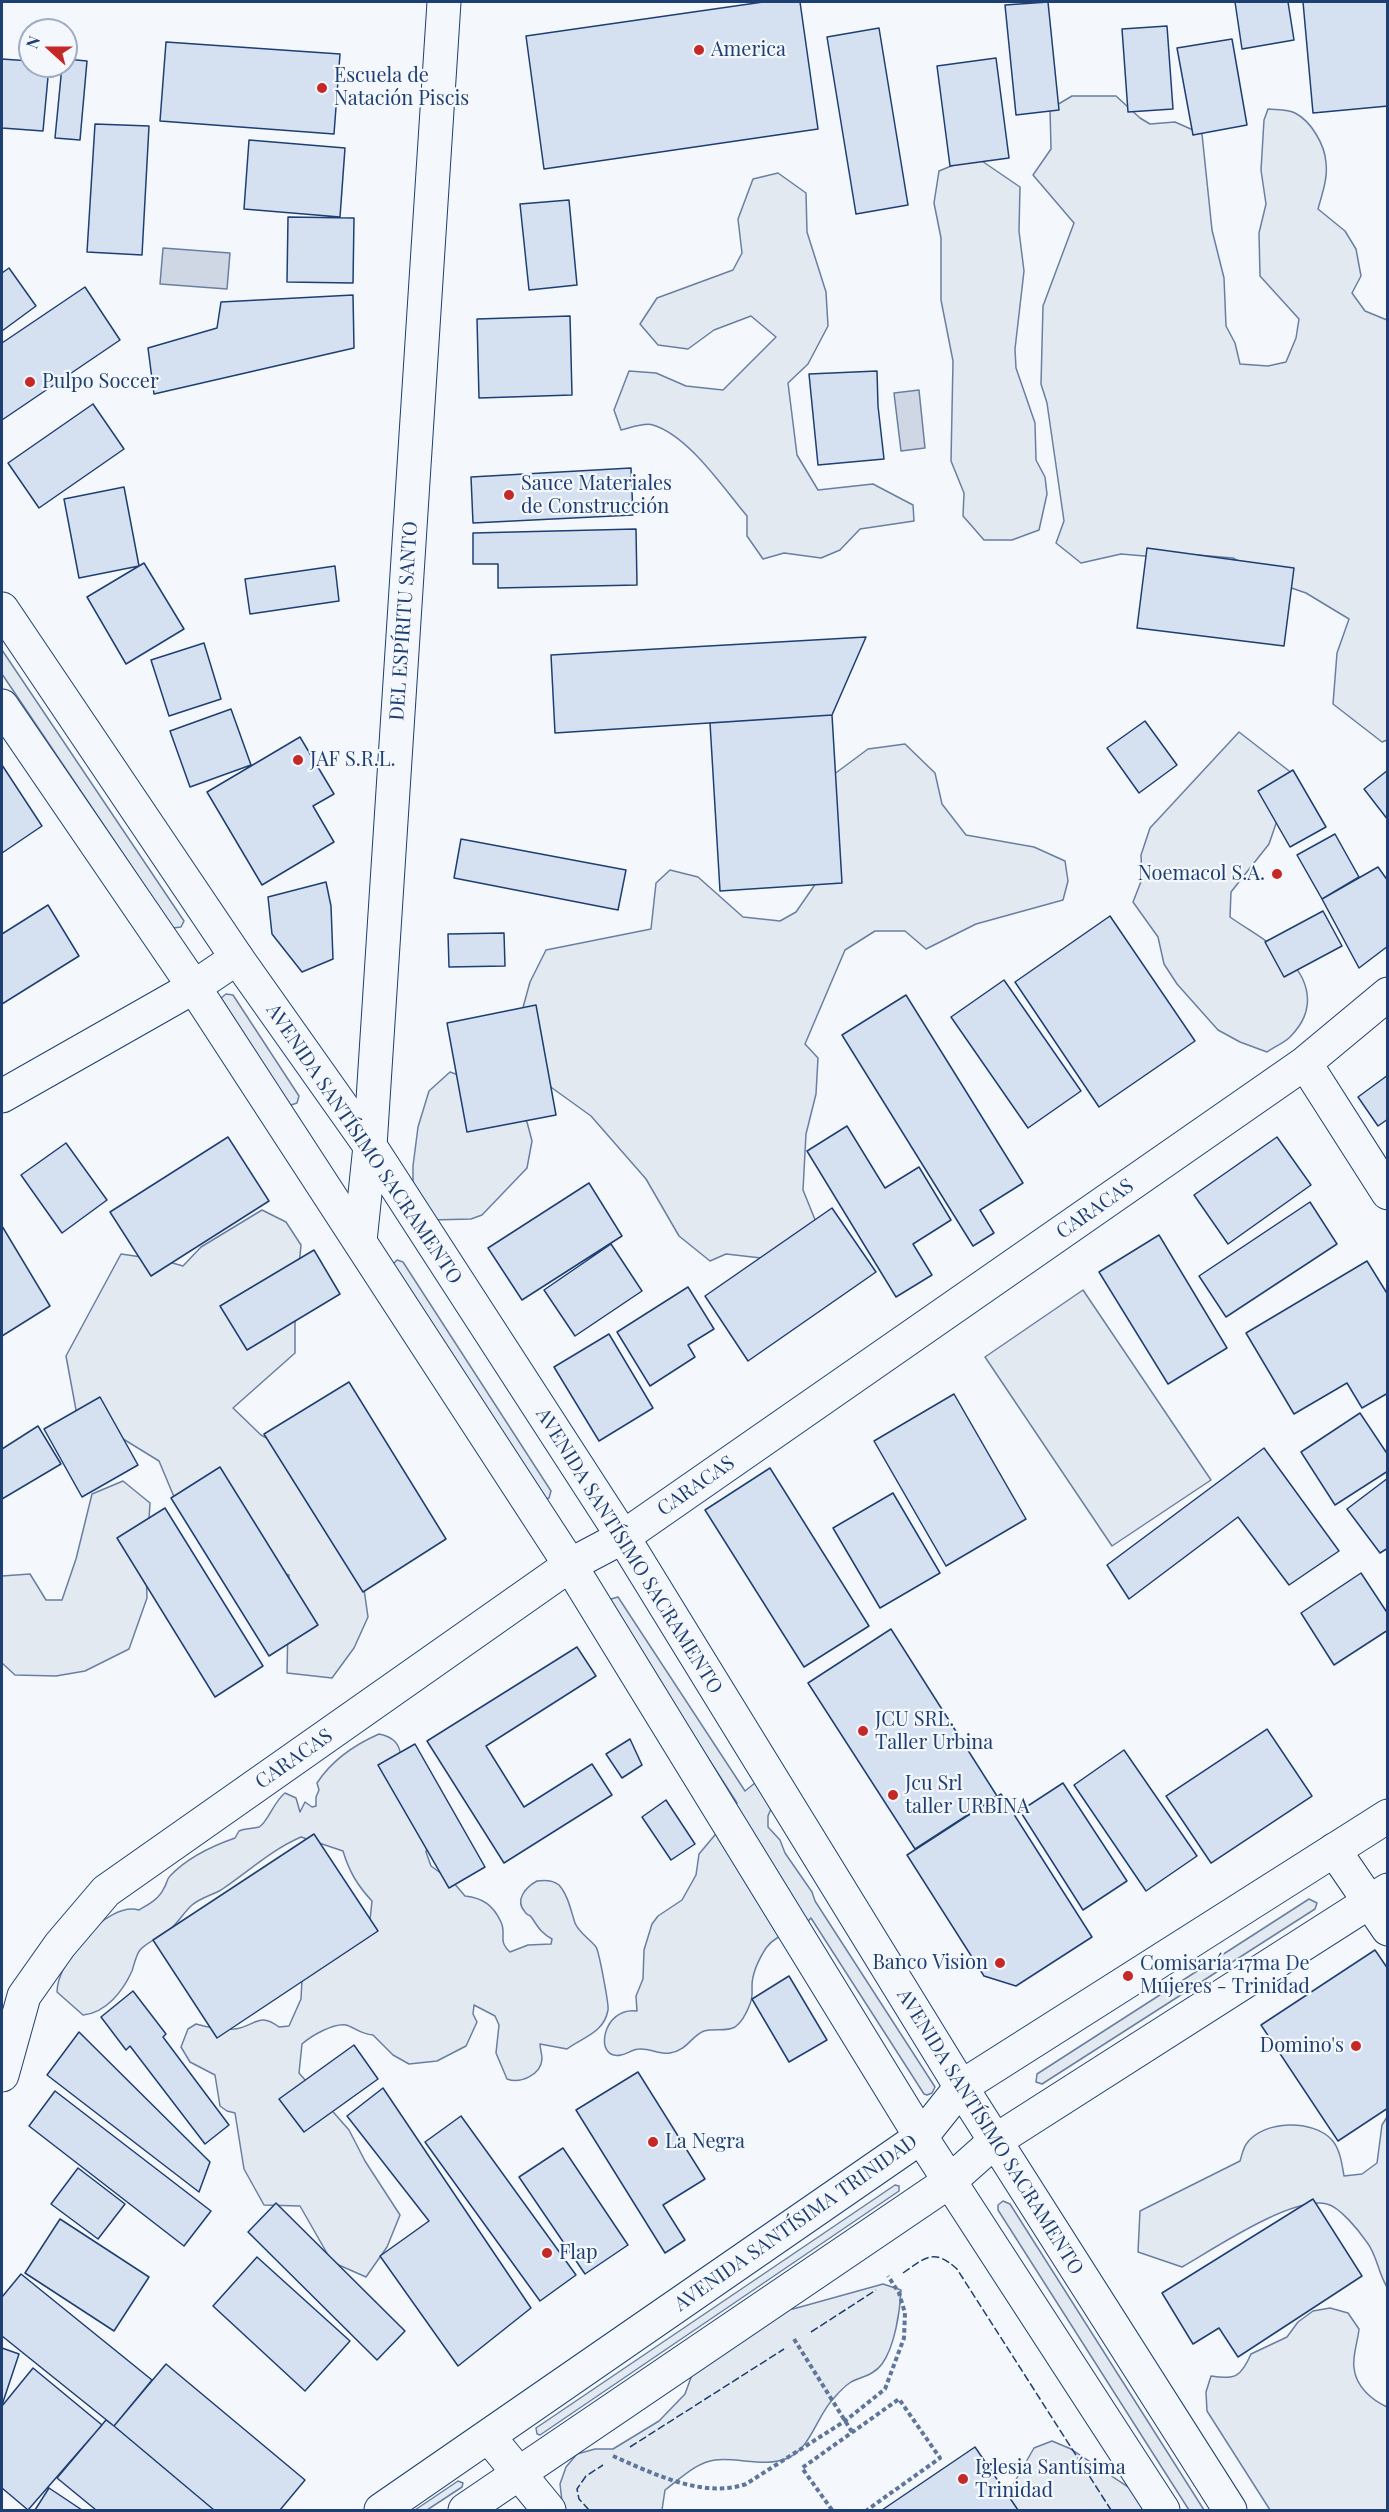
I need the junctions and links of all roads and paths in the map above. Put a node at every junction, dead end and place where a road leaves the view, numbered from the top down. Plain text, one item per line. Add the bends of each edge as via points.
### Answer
1 (444, 2) edge
2 (2, 609) edge
3 (2, 706) edge
4 (237, 958) junction
5 (194, 987) junction
6 (1388, 994) edge
7 (1305, 1063) junction
8 (2, 1096) edge
9 (370, 1146) junction
10 (1388, 1192) edge
11 (360, 1241) junction
12 (623, 1537) junction
13 (570, 1565) junction
14 (1388, 1816) edge
15 (1334, 1850) junction
16 (1378, 1896) edge
17 (1388, 1929) edge
18 (2, 2075) edge
19 (961, 2087) junction
20 (921, 2137) junction
21 (995, 2141) junction
22 (950, 2181) junction
23 (888, 2276) dead end
24 (794, 2339) dead end
25 (845, 2421) junction
26 (852, 2432) junction
27 (489, 2437) junction
28 (613, 2456) dead end
29 (520, 2474) junction
30 (381, 2511) edge
31 (465, 2511) edge
32 (549, 2511) edge
33 (832, 2511) edge
34 (867, 2511) edge
35 (1163, 2511) edge
36 (1230, 2511) edge

1 - 9 main road, DEL ESPÍRITU SANTO
2 - 4 main road, AVENIDA SANTÍSIMO SACRAMENTO
3 - 5 main road
4 - 5 main road
4 - 9 main road, AVENIDA SANTÍSIMO SACRAMENTO
5 - 8 main road
5 - 11 main road
6 - 7 main road, CARACAS
7 - 10 main road
7 - 12 main road, CARACAS
9 - 11 main road, DEL ESPÍRITU SANTO
9 - 12 main road, AVENIDA SANTÍSIMO SACRAMENTO
11 - 13 main road
12 - 13 main road, CARACAS
12 - 19 main road, AVENIDA SANTÍSIMO SACRAMENTO
13 - 18 main road, CARACAS via 106,1891 60,1945 24,1996
13 - 20 main road
14 - 15 main road, AVENIDA SANTÍSIMA TRINIDAD
15 - 16 main road
15 - 19 main road, AVENIDA SANTÍSIMA TRINIDAD
16 - 17 main road
16 - 21 main road
19 - 20 main road, AVENIDA SANTÍSIMA TRINIDAD
19 - 21 main road, AVENIDA SANTÍSIMO SACRAMENTO
20 - 22 main road
20 - 27 main road, AVENIDA SANTÍSIMA TRINIDAD
21 - 22 main road
21 - 36 main road, AVENIDA SANTÍSIMO SACRAMENTO
22 - 29 main road
22 - 35 main road
23 - 25 path via 905,2313 900,2354 885,2389
24 - 25 path
25 - 26 path
25 - 28 path via 734,2489 692,2485 659,2476
26 - 33 path via 802,2468
26 - 34 path via 899,2399 940,2458
27 - 29 main road
27 - 30 main road, AVENIDA SANTÍSIMA TRINIDAD
29 - 31 main road
29 - 32 main road

